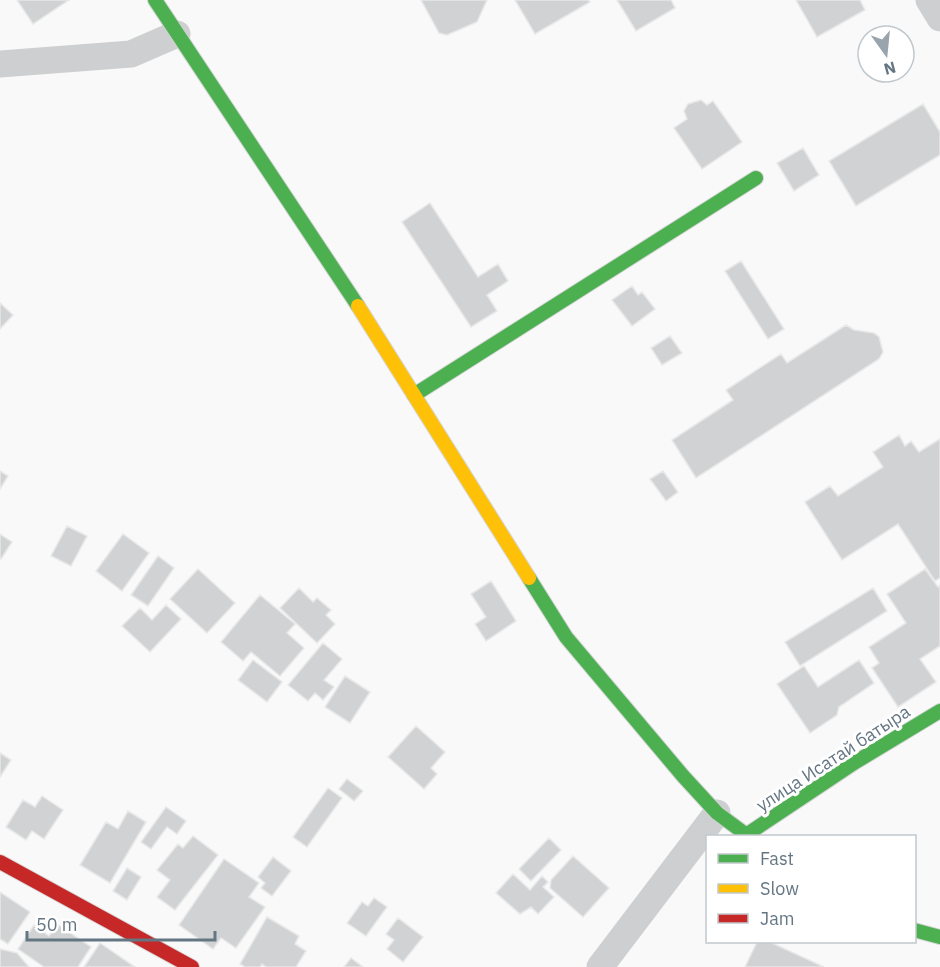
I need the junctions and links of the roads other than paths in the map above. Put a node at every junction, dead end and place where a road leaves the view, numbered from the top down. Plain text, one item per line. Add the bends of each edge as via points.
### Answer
1 (155, 0) edge
2 (929, 0) edge
3 (940, 18) edge
4 (177, 34) junction
5 (0, 64) edge
6 (756, 178) dead end
7 (414, 395) junction
8 (940, 711) edge
9 (717, 813) junction
10 (746, 835) edge
11 (748, 835) edge
12 (0, 862) edge
13 (916, 930) edge
14 (940, 937) edge
15 (192, 967) edge
16 (600, 967) edge

1 - 4 main road
2 - 3 street
4 - 5 street via 131,54
4 - 7 main road
6 - 7 main road
7 - 9 main road via 566,637
8 - 11 main road, улица Исатай батыра via 854,763
9 - 10 main road
9 - 16 street
12 - 15 main road
13 - 14 main road

